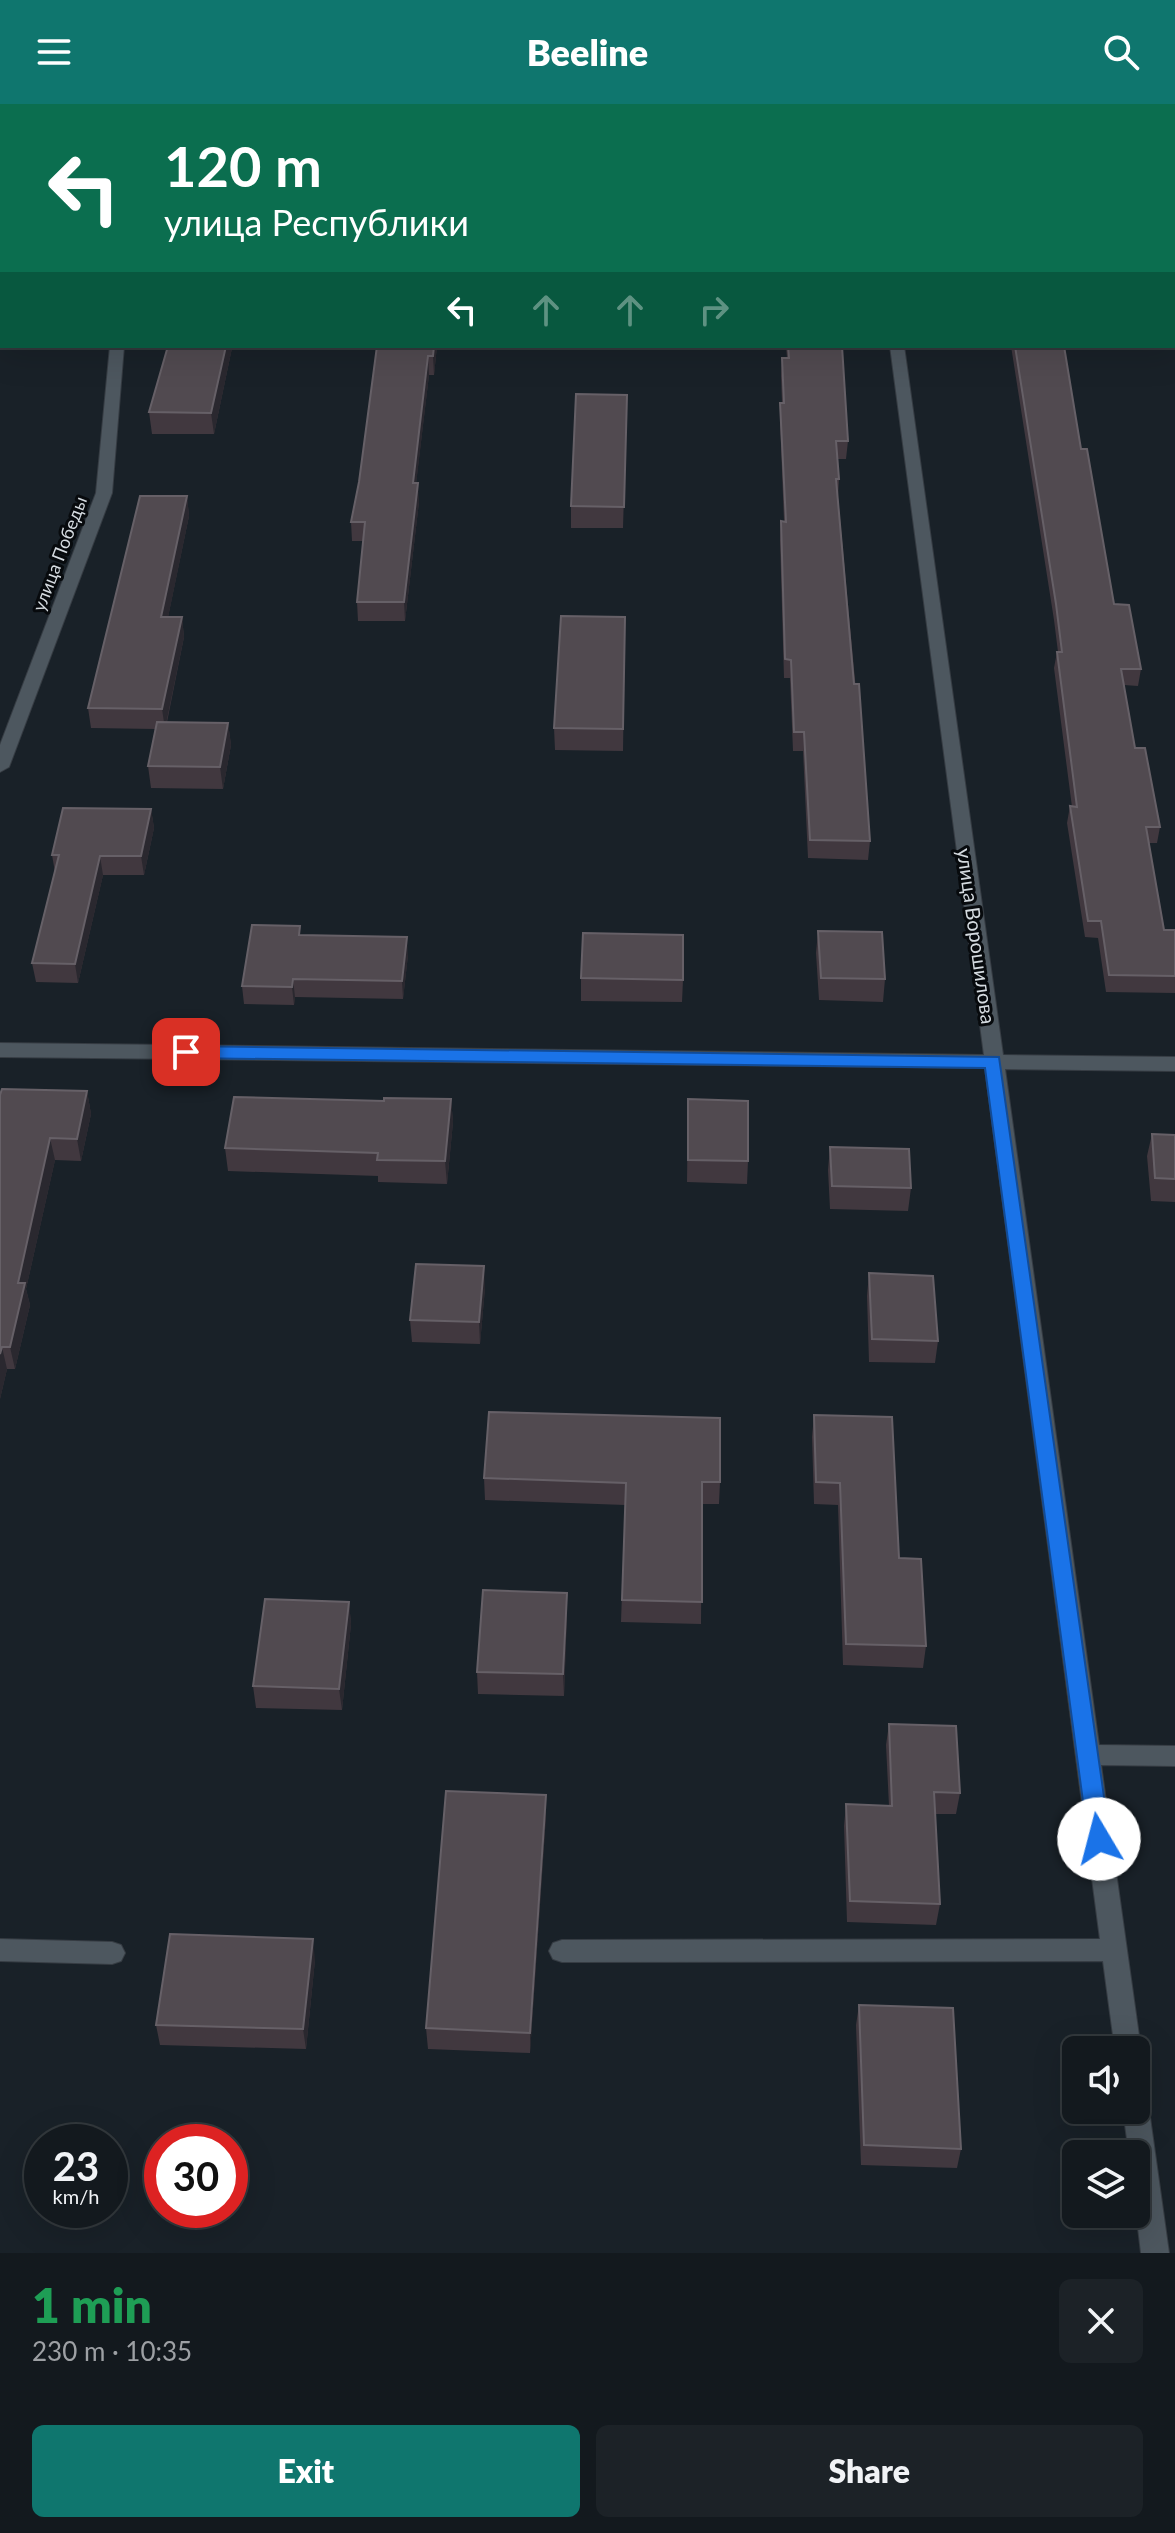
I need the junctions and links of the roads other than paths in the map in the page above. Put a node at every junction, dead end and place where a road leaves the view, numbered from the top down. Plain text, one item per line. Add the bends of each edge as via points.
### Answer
1 (117, 348) edge
2 (897, 348) edge
3 (0, 767) edge
4 (0, 1050) edge
5 (993, 1062) junction
6 (1175, 1064) edge
7 (1088, 1755) junction
8 (1175, 1756) edge
9 (0, 1950) edge
10 (1114, 1950) junction
11 (562, 1951) dead end
12 (112, 1953) dead end
13 (1126, 2036) edge
14 (1138, 2124) edge
15 (1155, 2253) edge

1 - 3 street, улица Победы via 104,493
2 - 5 street, улица Ворошилова
4 - 5 street
5 - 6 street
5 - 7 street, улица Ворошилова
7 - 8 street
7 - 10 street, улица Ворошилова
9 - 12 street
10 - 11 street
10 - 13 street, улица Ворошилова
14 - 15 street

